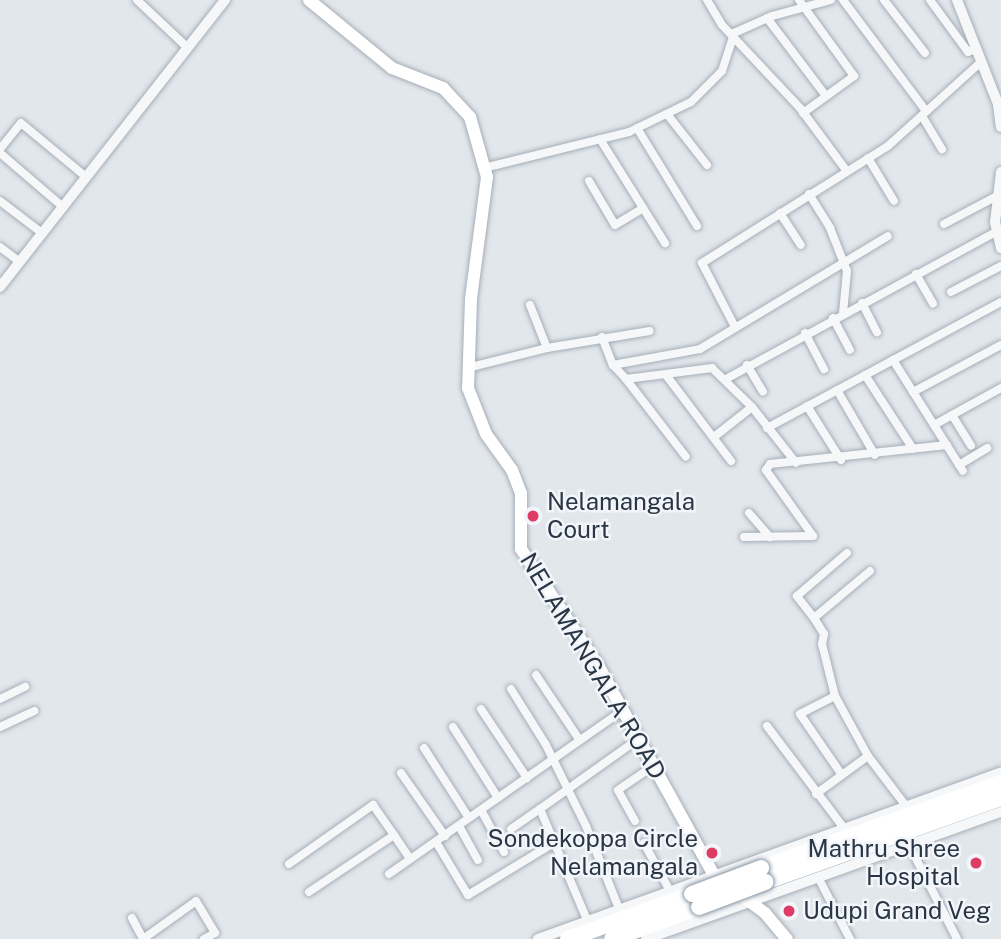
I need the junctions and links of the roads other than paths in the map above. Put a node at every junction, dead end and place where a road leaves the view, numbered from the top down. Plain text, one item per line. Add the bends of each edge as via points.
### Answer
1 (137, 0) edge
2 (225, 0) edge
3 (309, 0) edge
4 (707, 0) edge
5 (831, 0) edge
6 (843, 0) edge
7 (884, 0) edge
8 (930, 0) edge
9 (957, 0) edge
10 (801, 3) edge
11 (766, 18) junction
12 (734, 33) junction
13 (188, 48) junction
14 (975, 49) junction
15 (925, 53) dead end
16 (980, 63) junction
17 (826, 96) junction
18 (999, 103) edge
19 (803, 113) junction
20 (924, 113) junction
21 (667, 114) junction
22 (1001, 127) edge
23 (637, 128) junction
24 (600, 139) junction
25 (942, 149) dead end
26 (0, 151) edge
27 (868, 158) junction
28 (707, 165) dead end
29 (484, 168) junction
30 (846, 170) junction
31 (1001, 172) edge
32 (86, 177) junction
33 (589, 181) dead end
34 (809, 194) junction
35 (1000, 195) edge
36 (0, 201) edge
37 (894, 201) dead end
38 (63, 207) junction
39 (643, 208) junction
40 (780, 213) junction
41 (944, 224) dead end
42 (697, 226) dead end
43 (999, 230) edge
44 (43, 233) junction
45 (887, 236) dead end
46 (665, 243) dead end
47 (801, 245) dead end
48 (0, 247) edge
49 (1001, 248) edge
50 (844, 261) junction
51 (20, 262) junction
52 (1001, 266) edge
53 (916, 274) junction
54 (0, 287) edge
55 (951, 292) dead end
56 (1001, 302) edge
57 (862, 303) junction
58 (530, 304) dead end
59 (933, 304) dead end
60 (843, 313) junction
61 (833, 318) junction
62 (734, 325) junction
63 (650, 331) dead end
64 (877, 332) dead end
65 (805, 334) junction
66 (602, 337) junction
67 (1001, 345) edge
68 (547, 348) junction
69 (850, 350) dead end
70 (892, 360) junction
71 (613, 365) junction
72 (747, 365) junction
73 (467, 368) junction
74 (824, 369) dead end
75 (666, 375) junction
76 (865, 375) junction
77 (626, 379) junction
78 (726, 379) junction
79 (1001, 388) edge
80 (837, 390) junction
81 (763, 392) dead end
82 (913, 392) junction
83 (807, 406) junction
84 (752, 407) junction
85 (952, 415) junction
86 (934, 425) junction
87 (767, 428) junction
88 (714, 437) junction
89 (947, 445) junction
90 (971, 446) dead end
91 (987, 448) dead end
92 (913, 449) junction
93 (875, 455) junction
94 (686, 457) dead end
95 (841, 460) junction
96 (731, 461) dead end
97 (796, 463) junction
98 (749, 513) dead end
99 (744, 537) dead end
100 (770, 537) junction
101 (847, 553) dead end
102 (870, 571) dead end
103 (814, 618) junction
104 (536, 674) dead end
105 (24, 687) dead end
106 (511, 689) dead end
107 (835, 696) junction
108 (0, 699) edge
109 (481, 709) dead end
110 (623, 710) junction
111 (34, 711) dead end
112 (767, 726) dead end
113 (0, 727) edge
114 (453, 727) dead end
115 (579, 739) junction
116 (638, 739) junction
117 (424, 748) dead end
118 (868, 756) junction
119 (551, 760) junction
120 (653, 766) junction
121 (1001, 772) edge
122 (401, 773) dead end
123 (842, 775) junction
124 (527, 778) junction
125 (1001, 783) edge
126 (566, 791) junction
127 (816, 794) junction
128 (498, 798) junction
129 (1001, 799) edge
130 (906, 806) junction
131 (540, 809) junction
132 (481, 810) junction
133 (1001, 812) edge
134 (469, 818) junction
135 (635, 821) dead end
136 (459, 826) junction
137 (844, 828) junction
138 (511, 829) dead end
139 (394, 835) junction
140 (445, 836) junction
141 (436, 842) junction
142 (554, 843) junction
143 (644, 843) dead end
144 (909, 845) junction
145 (504, 852) dead end
146 (410, 859) junction
147 (478, 860) dead end
148 (289, 864) dead end
149 (389, 874) dead end
150 (714, 875) junction
151 (763, 875) junction
152 (818, 877) junction
153 (670, 891) junction
154 (309, 892) dead end
155 (695, 900) junction
156 (752, 902) junction
157 (620, 911) junction
158 (132, 918) dead end
159 (588, 922) junction
160 (217, 936) edge
161 (143, 938) edge
162 (204, 939) edge
163 (538, 939) edge
164 (568, 939) edge
165 (612, 939) edge
166 (646, 939) edge
167 (787, 939) edge
168 (850, 939) edge
169 (957, 939) edge

1 - 13 street
2 - 13 street
3 - 29 main road, NELAMANGALA ROAD via 392,68 443,88 470,117
4 - 12 street via 722,25
5 - 10 street
6 - 20 street
7 - 15 street
8 - 14 street via 968,52
9 - 14 street
10 - 11 street
10 - 17 street via 854,76
11 - 12 street
11 - 17 street
12 - 19 street
12 - 21 street via 722,71 691,102
13 - 32 street
14 - 16 street
16 - 18 street
16 - 20 street
17 - 19 street
18 - 22 street
19 - 30 street
20 - 25 street
20 - 27 street
21 - 23 street
21 - 28 street
23 - 24 street
23 - 42 street
24 - 29 street
24 - 39 street
26 - 32 street via 21,123
26 - 38 street
27 - 30 street
27 - 37 street
29 - 73 main road, NELAMANGALA ROAD
30 - 34 street
31 - 35 street
32 - 38 street
33 - 39 street via 615,225
34 - 40 street
34 - 50 street
35 - 41 street
35 - 43 street
36 - 44 street
38 - 44 street
39 - 46 street
40 - 47 street
40 - 62 street via 700,266
43 - 49 street
43 - 53 street
44 - 51 street
45 - 50 street
48 - 51 street
50 - 60 street via 847,288
50 - 62 street
51 - 54 street
52 - 55 street
53 - 57 street
53 - 59 street
56 - 70 street
57 - 60 street
57 - 64 street
58 - 68 street
60 - 61 street
61 - 65 street
61 - 69 street
62 - 71 street via 699,349
63 - 66 street
65 - 72 street
65 - 74 street
66 - 68 street
66 - 71 street
67 - 82 street
68 - 73 street
70 - 76 street
70 - 82 street
71 - 77 street
72 - 78 street
72 - 81 street
73 - 110 main road, NELAMANGALA ROAD via 468,388 485,434 512,470 521,494 521,549
75 - 77 street
75 - 78 street via 712,368
75 - 88 street
76 - 80 street
76 - 92 street
77 - 94 street
78 - 84 street
79 - 85 street
80 - 83 street
80 - 93 street
82 - 86 street
83 - 87 street
83 - 95 street
84 - 87 street
84 - 88 street
85 - 86 street
85 - 90 street
86 - 89 street
87 - 97 street
88 - 96 street
89 - 91 street via 961,468
89 - 92 street
92 - 93 street
93 - 95 street
95 - 97 street
97 - 100 street via 770,464 766,470 813,536
98 - 100 street
99 - 100 street
101 - 103 street via 797,596
102 - 103 street
103 - 107 street via 824,634 822,644
104 - 115 street
105 - 108 street
106 - 119 street
107 - 118 street
107 - 123 street via 800,714
109 - 124 street
110 - 115 street
110 - 116 main road, NELAMANGALA ROAD
111 - 113 street
112 - 127 street
114 - 128 street
115 - 119 street
116 - 120 main road, NELAMANGALA ROAD
116 - 126 street
117 - 134 street
118 - 123 street
118 - 130 street
119 - 124 street
119 - 126 street
120 - 135 street via 618,790
120 - 150 main road, NELAMANGALA ROAD
121 - 130 street
122 - 140 street
123 - 127 street
124 - 128 street
125 - 151 highway
126 - 131 street
126 - 157 street via 586,826
127 - 137 street
128 - 132 street
129 - 151 highway
130 - 137 street
131 - 138 street
131 - 142 street
132 - 134 street
132 - 145 street
133 - 144 street
134 - 136 street
136 - 140 street
136 - 147 street
137 - 150 street
139 - 146 street
139 - 148 street via 373,805
139 - 154 street
140 - 141 street
141 - 142 street via 468,895
141 - 146 street
142 - 159 street
143 - 153 street
144 - 152 street
144 - 169 street
146 - 149 street
150 - 153 street
150 - 156 main road
151 - 155 highway, bridge
152 - 156 street
152 - 168 street
153 - 157 street
155 - 164 highway
155 - 165 highway
156 - 166 street
156 - 167 main road
157 - 159 street
158 - 161 street
159 - 163 street
160 - 161 street via 196,901
160 - 162 street

